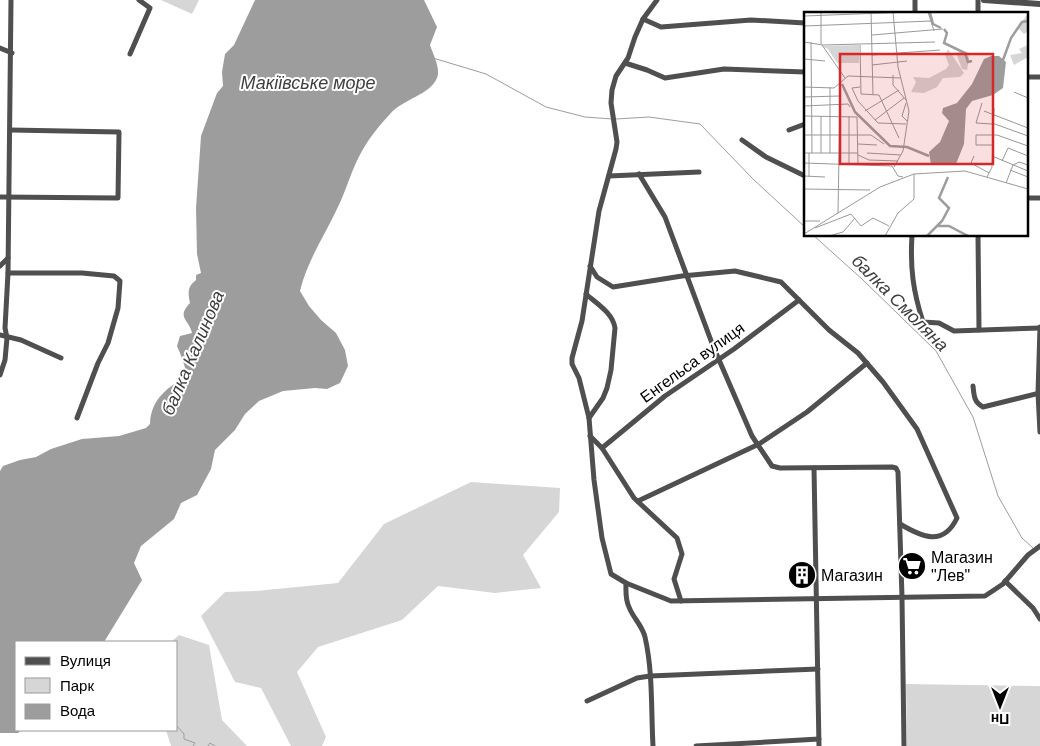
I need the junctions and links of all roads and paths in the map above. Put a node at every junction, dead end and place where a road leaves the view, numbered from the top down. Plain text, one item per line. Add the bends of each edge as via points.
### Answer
1 (11, 0) edge
2 (139, 0) edge
3 (657, 0) edge
4 (984, 0) edge
5 (1040, 4) edge
6 (644, 20) junction
7 (804, 23) edge
8 (0, 48) edge
9 (12, 53) junction
10 (130, 54) dead end
11 (625, 63) junction
12 (804, 72) edge
13 (804, 124) edge
14 (10, 130) junction
15 (788, 130) dead end
16 (742, 140) dead end
17 (699, 172) dead end
18 (639, 174) junction
19 (609, 176) junction
20 (804, 176) edge
21 (0, 197) edge
22 (9, 197) junction
23 (912, 236) edge
24 (978, 236) edge
25 (8, 258) junction
26 (590, 265) junction
27 (0, 266) edge
28 (0, 274) edge
29 (7, 275) junction
30 (687, 276) junction
31 (586, 294) junction
32 (799, 300) junction
33 (1040, 327) edge
34 (979, 330) junction
35 (0, 335) edge
36 (7, 338) junction
37 (61, 358) dead end
38 (719, 359) junction
39 (867, 363) junction
40 (0, 375) edge
41 (973, 386) dead end
42 (1039, 393) edge
43 (77, 418) dead end
44 (589, 418) junction
45 (1040, 432) edge
46 (590, 436) junction
47 (758, 445) junction
48 (602, 448) junction
49 (814, 468) junction
50 (638, 501) junction
51 (900, 524) junction
52 (1040, 546) edge
53 (1005, 581) junction
54 (626, 584) junction
55 (902, 597) junction
56 (817, 598) junction
57 (681, 601) junction
58 (1040, 619) edge
59 (818, 669) junction
60 (650, 676) junction
61 (587, 701) dead end
62 (819, 739) junction
63 (653, 746) edge
64 (696, 746) edge
65 (819, 746) edge
66 (904, 746) edge

1 - 9 street
2 - 10 street via 150,8
3 - 6 street
4 - 5 street
6 - 7 street via 661,27 751,20
6 - 11 street
8 - 9 street
9 - 14 street
11 - 12 street via 665,78 724,69
11 - 19 street via 612,90 617,142
13 - 15 street
14 - 22 street
14 - 22 street via 119,132 118,198
16 - 20 street via 766,157
17 - 18 street
18 - 19 street
18 - 30 street via 665,216
19 - 26 street
21 - 22 street
22 - 25 street
23 - 34 street via 914,293 923,322 939,323 954,331
24 - 34 street
25 - 27 street
25 - 29 street
26 - 30 street via 597,277 613,286
26 - 31 street
28 - 29 street
29 - 36 street
29 - 43 street via 82,273 114,276 120,281 118,308 108,343
30 - 32 street via 744,274 781,282
30 - 38 street
31 - 44 street via 572,364
31 - 44 street via 611,316 615,328 607,388
32 - 38 street, Енгельса вулиця
32 - 39 street
33 - 34 street
33 - 42 street
35 - 36 street
36 - 37 street via 21,340
36 - 40 street
38 - 47 street
38 - 48 street, Енгельса вулиця via 665,396
39 - 47 street via 808,412
39 - 51 street via 917,429 957,518 952,528 933,537 919,535
41 - 42 street via 974,398 983,407
42 - 45 street
44 - 46 street
46 - 48 street
46 - 54 street via 602,538 611,574
47 - 49 street via 772,466
47 - 50 street
48 - 50 street
49 - 51 street via 896,468
49 - 56 street
50 - 57 street via 677,538 682,554 674,580
51 - 55 street
52 - 53 street
53 - 55 street via 985,596
53 - 58 street
54 - 57 street via 671,601
54 - 60 street via 628,606 640,623 644,636
55 - 56 street
55 - 66 street
56 - 57 street
56 - 59 street
59 - 60 street
59 - 62 street
60 - 61 street via 638,678
60 - 63 street
62 - 64 street
62 - 65 street

